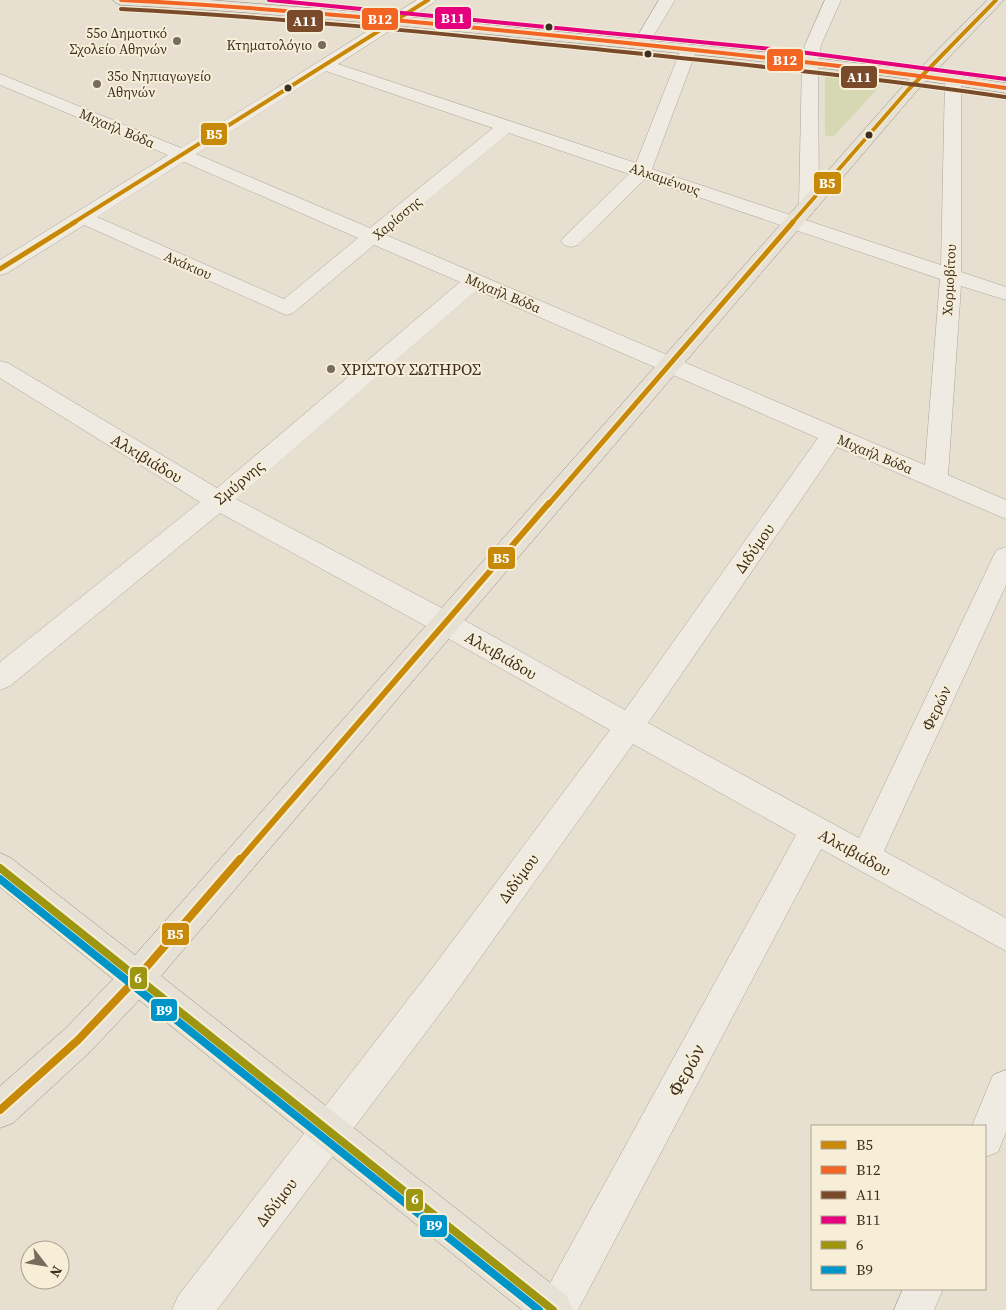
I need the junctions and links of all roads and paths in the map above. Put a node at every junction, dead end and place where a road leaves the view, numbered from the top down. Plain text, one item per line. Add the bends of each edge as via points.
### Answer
1 (121, 0) edge
2 (428, 0) edge
3 (667, 0) edge
4 (833, 0) edge
5 (996, 0) edge
6 (202, 1) edge
7 (398, 19) junction
8 (641, 44) junction
9 (690, 49) junction
10 (810, 61) junction
11 (324, 65) junction
12 (922, 75) junction
13 (0, 79) edge
14 (953, 80) junction
15 (1006, 88) edge
16 (506, 126) junction
17 (182, 155) junction
18 (642, 171) junction
19 (809, 204) junction
20 (91, 221) dead end
21 (793, 223) junction
22 (374, 238) junction
23 (571, 241) dead end
24 (0, 268) edge
25 (951, 275) junction
26 (474, 281) junction
27 (1006, 294) edge
28 (286, 308) joint
29 (670, 364) junction
30 (0, 368) edge
31 (832, 436) junction
32 (936, 480) junction
33 (218, 501) junction
34 (1006, 510) edge
35 (1006, 557) edge
36 (445, 623) junction
37 (0, 678) edge
38 (629, 727) junction
39 (814, 830) junction
40 (865, 858) junction
41 (0, 868) edge
42 (1006, 935) edge
43 (136, 978) junction
44 (1006, 1088) edge
45 (0, 1110) edge
46 (331, 1132) junction
47 (986, 1137) edge
48 (923, 1290) edge
49 (192, 1310) edge
50 (555, 1310) edge
51 (914, 1310) edge

1 - 6 main road
2 - 7 street
3 - 8 street
4 - 10 street via 813,45
5 - 12 main road
6 - 7 main road
7 - 8 main road
7 - 11 street
8 - 9 main road
9 - 10 main road
9 - 18 street
10 - 12 main road
10 - 19 street
11 - 16 street, Αλκαμένους
11 - 17 street
12 - 14 main road
12 - 19 main road
13 - 17 street, Μιχαήλ Βόδα
14 - 15 main road
14 - 25 street, Χορμοβίτου
16 - 18 street, Αλκαμένους
16 - 22 street, Χαρίσσης
17 - 22 street, Μιχαήλ Βόδα
17 - 24 street
18 - 21 street, Αλκαμένους
18 - 23 street
19 - 21 main road
20 - 28 street, Ακάκιου
21 - 25 street, Αλκαμένους
21 - 29 main road
22 - 26 street, Μιχαήλ Βόδα
22 - 28 street, Χαρίσσης
25 - 27 street, Αλκαμένους
25 - 32 street, Χορμοβίτου
26 - 29 street, Μιχαήλ Βόδα
26 - 33 street, Σμύρνης
29 - 31 street, Μιχαήλ Βόδα
29 - 36 main road
30 - 33 street, Αλκιβιάδου
31 - 32 street, Μιχαήλ Βόδα
31 - 38 street, Διδύμου
32 - 34 street, Μιχαήλ Βόδα
33 - 36 street, Αλκιβιάδου
33 - 37 street, Σμύρνης
35 - 40 street, Φερών
36 - 38 street, Αλκιβιάδου
36 - 43 main road
38 - 39 street, Αλκιβιάδου
38 - 46 street, Διδύμου
39 - 40 street, Αλκιβιάδου
39 - 50 street, Φερών
40 - 42 street, Αλκιβιάδου
41 - 43 main road
43 - 45 main road via 78,1040
43 - 46 main road
44 - 47 street
46 - 49 street, Διδύμου
46 - 50 main road
48 - 51 street

